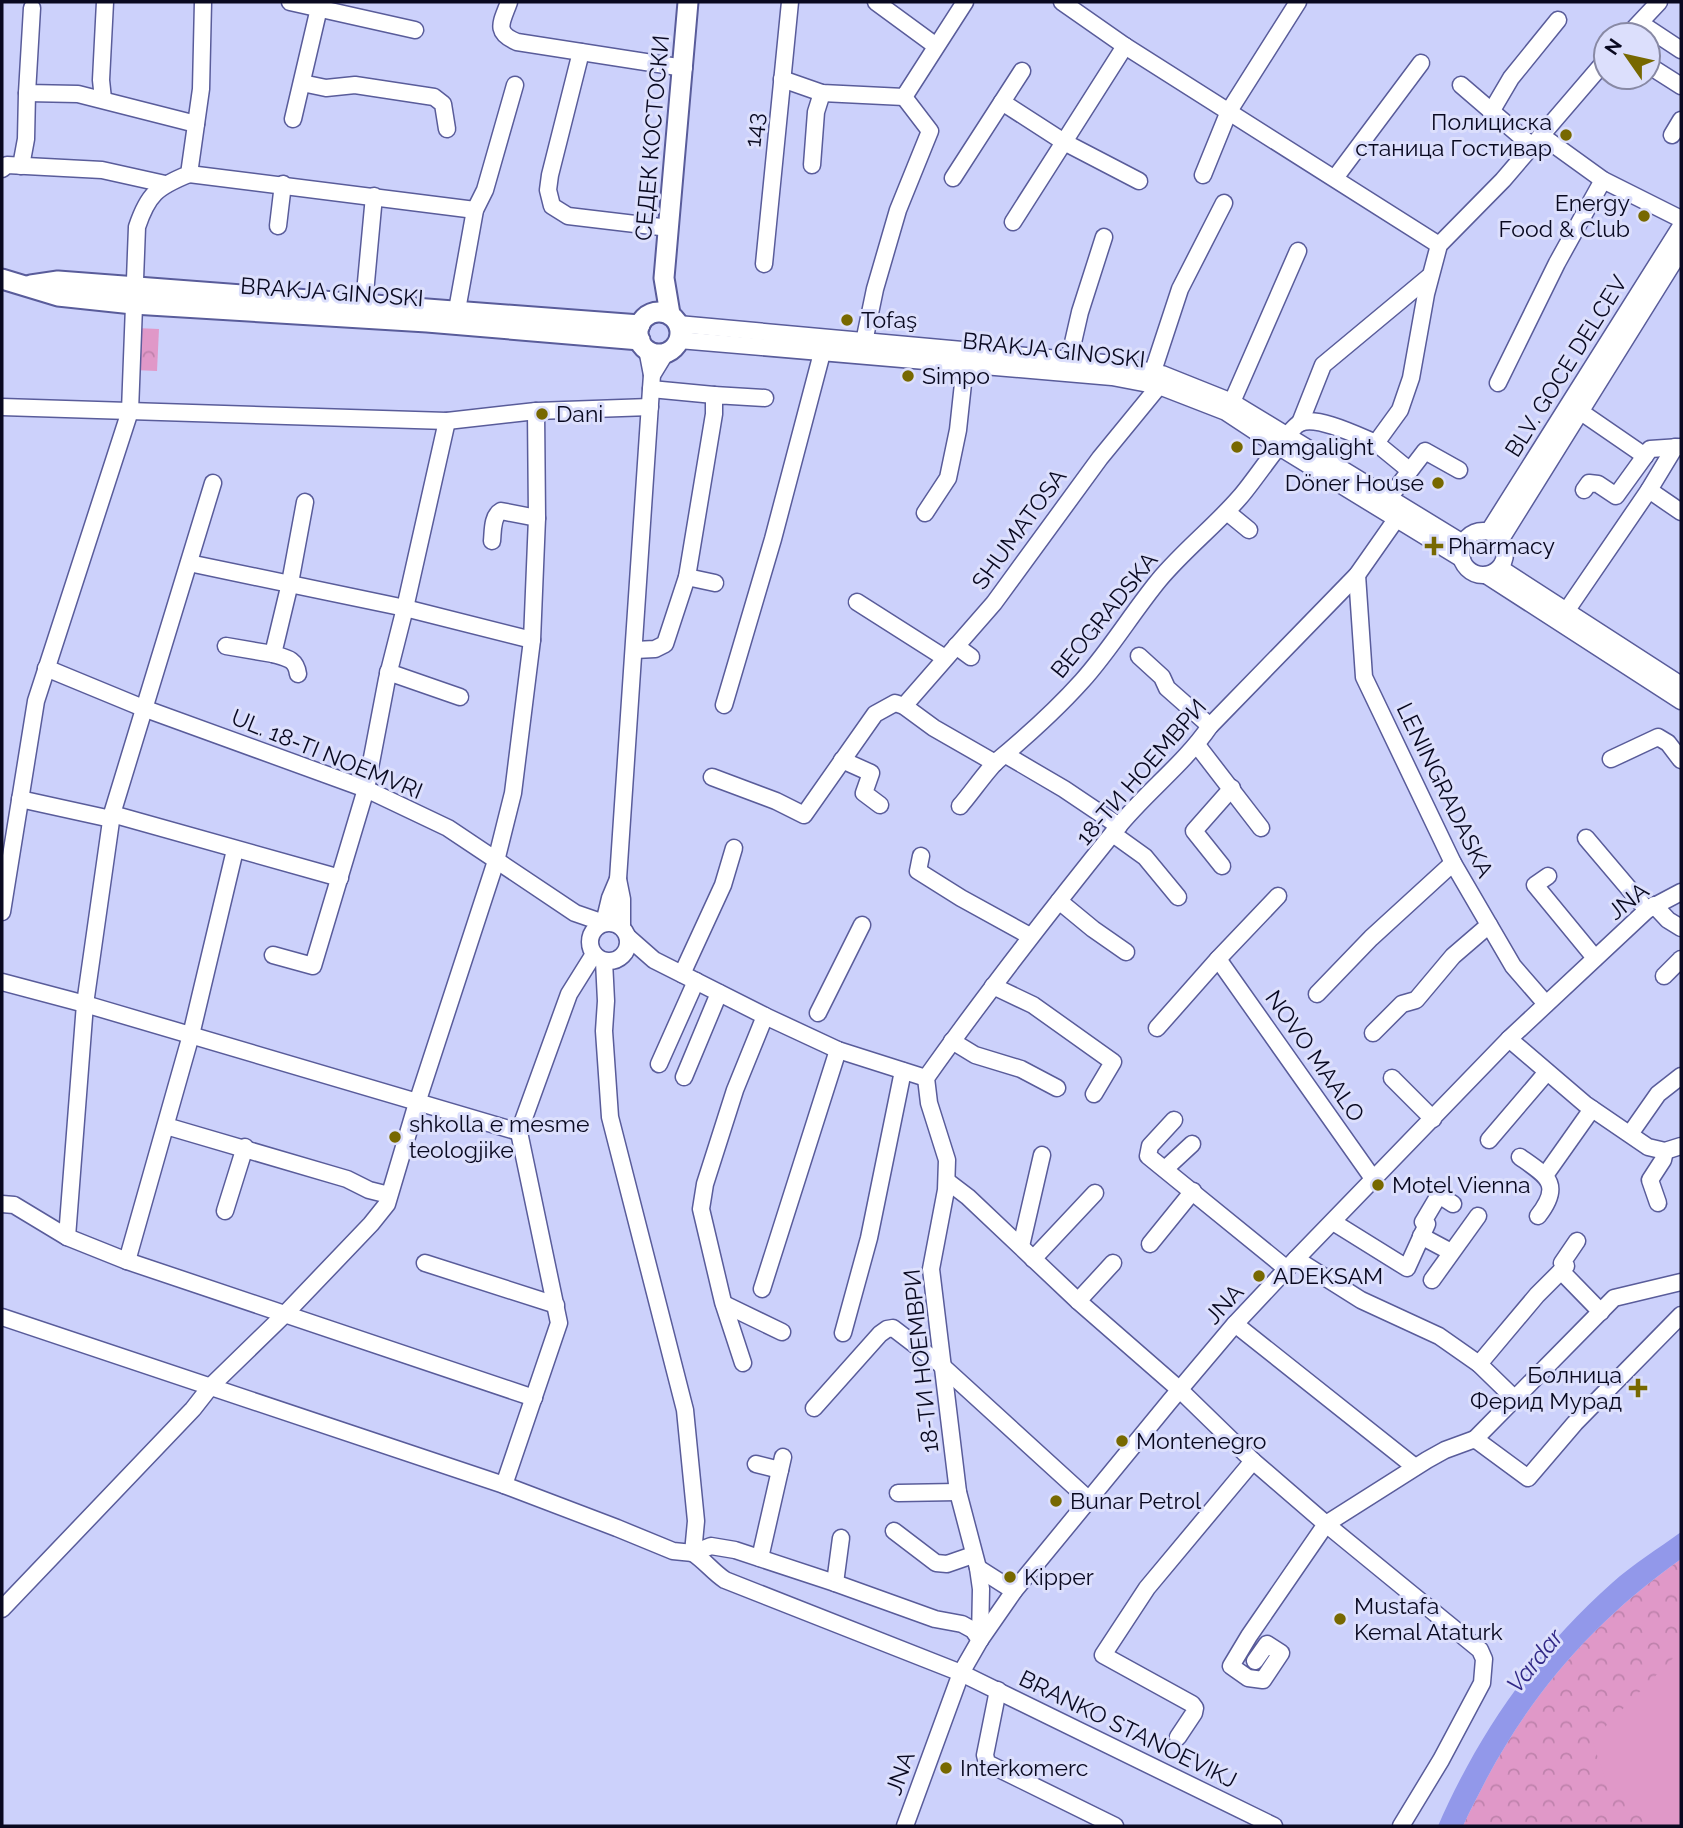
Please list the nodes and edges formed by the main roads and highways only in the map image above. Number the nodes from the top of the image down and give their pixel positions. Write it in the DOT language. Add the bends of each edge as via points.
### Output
graph roads {
  1 [pos="688,2"];
  2 [pos="2,279"];
  3 [pos="2,286"];
  4 [pos="23,286"];
  5 [pos="134,296"];
  6 [pos="658,333"];
  1 -- 6 [label="main road, СЕДЕК КОСТОСКИ"];
  2 -- 4 [label="main road"];
  3 -- 4 [label="main road, BRAKJA GINOSKI"];
  4 -- 5 [label="main road, BRAKJA GINOSKI" via="58,296"];
  5 -- 6 [label="main road, BRAKJA GINOSKI" via="427,322"];
  5 -- 6 [label="main road, BRAKJA GINOSKI" via="457,310"];
}
